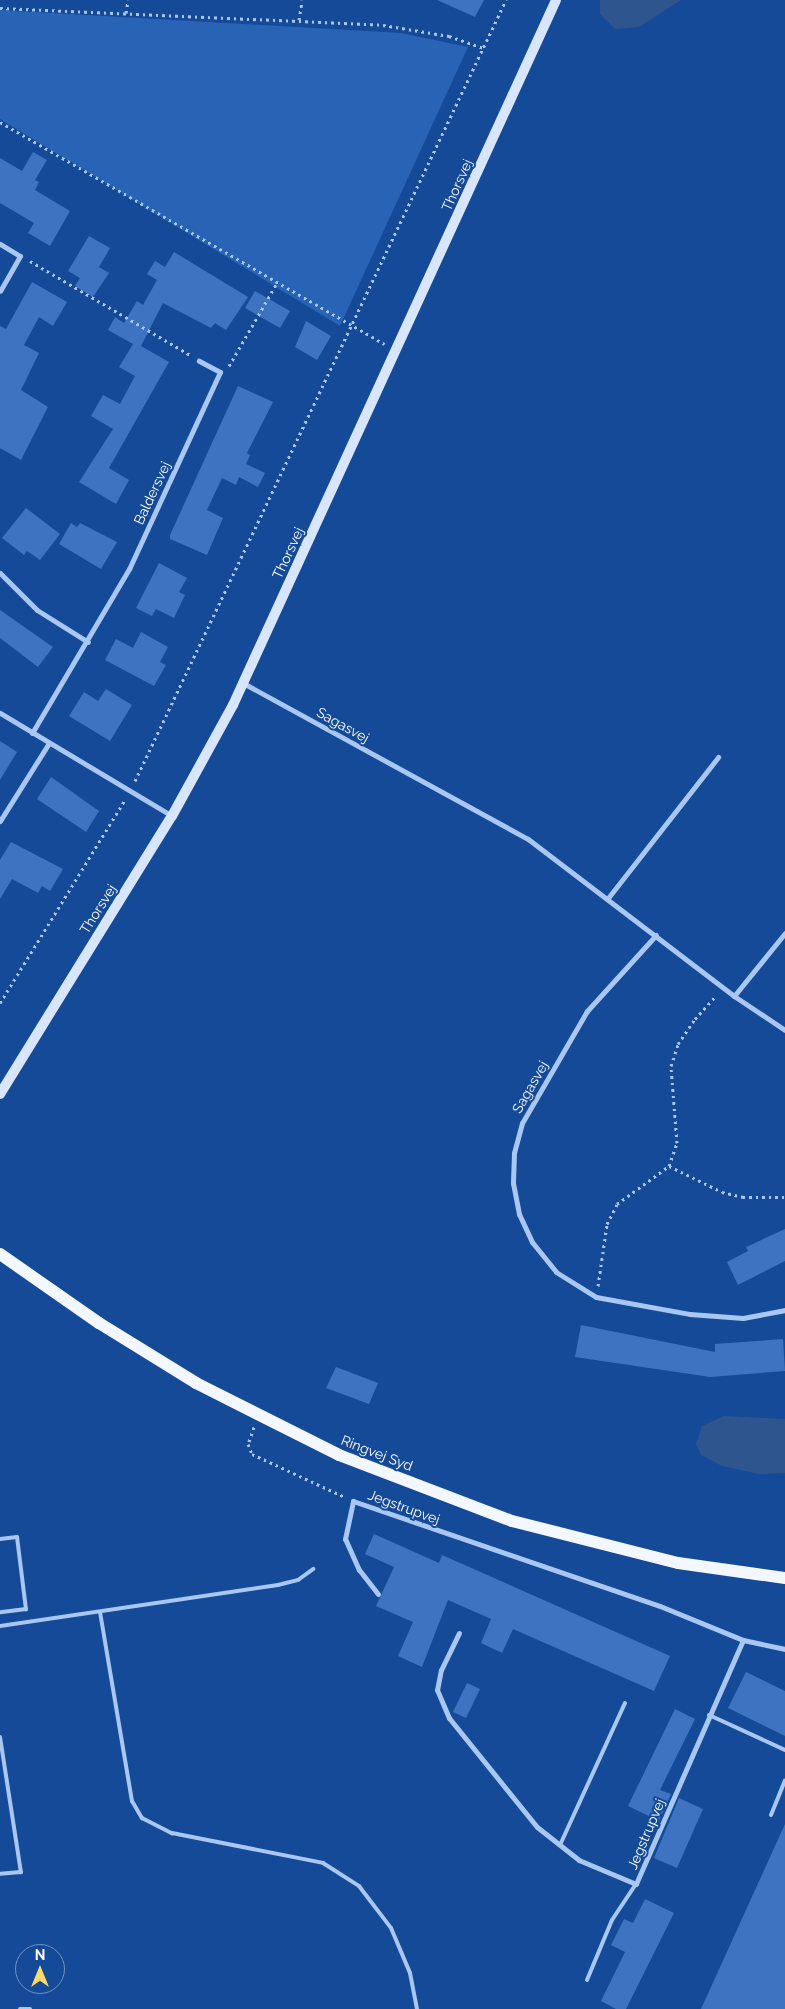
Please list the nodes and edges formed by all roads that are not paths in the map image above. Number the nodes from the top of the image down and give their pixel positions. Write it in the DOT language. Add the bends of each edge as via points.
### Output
graph roads {
  1 [pos="556,0"];
  2 [pos="0,244"];
  3 [pos="0,291"];
  4 [pos="199,361"];
  5 [pos="0,573"];
  6 [pos="88,642"];
  7 [pos="243,683"];
  8 [pos="0,713"];
  9 [pos="32,733"];
  10 [pos="49,743"];
  11 [pos="718,757"];
  12 [pos="172,816"];
  13 [pos="0,821"];
  14 [pos="608,898"];
  15 [pos="785,933"];
  16 [pos="656,935"];
  17 [pos="734,996"];
  18 [pos="785,1030"];
  19 [pos="0,1094"];
  20 [pos="0,1254"];
  21 [pos="785,1310"];
  22 [pos="0,1539"];
  23 [pos="313,1569"];
  24 [pos="785,1578"];
  25 [pos="378,1594"];
  26 [pos="0,1612"];
  27 [pos="100,1612"];
  28 [pos="0,1626"];
  29 [pos="459,1633"];
  30 [pos="743,1640"];
  31 [pos="785,1649"];
  32 [pos="625,1703"];
  33 [pos="709,1715"];
  34 [pos="0,1737"];
  35 [pos="785,1750"];
  36 [pos="785,1781"];
  37 [pos="771,1815"];
  38 [pos="560,1845"];
  39 [pos="0,1874"];
  40 [pos="636,1884"];
  41 [pos="587,1980"];
  42 [pos="20,2009"];
  43 [pos="30,2009"];
  44 [pos="417,2009"];
  1 -- 7 [label="street, Thorsvej"];
  2 -- 3 [label="street" via="20,256"];
  4 -- 6 [label="street, Baldersvej" via="220,372 129,570"];
  5 -- 6 [label="street" via="37,610"];
  6 -- 9 [label="street, Baldersvej"];
  7 -- 12 [label="street, Thorsvej"];
  7 -- 14 [label="street, Sagasvej" via="528,839"];
  8 -- 9 [label="street"];
  9 -- 10 [label="street"];
  10 -- 12 [label="street"];
  10 -- 13 [label="street"];
  11 -- 14 [label="street"];
  12 -- 19 [label="street, Thorsvej"];
  14 -- 16 [label="street, Sagasvej"];
  15 -- 17 [label="street"];
  16 -- 17 [label="street, Sagasvej"];
  16 -- 21 [label="street, Sagasvej" via="587,1011 522,1123 514,1153 513,1183 519,1214 532,1242 556,1272 596,1297 690,1314 744,1318"];
  17 -- 18 [label="street, Sagasvej"];
  20 -- 24 [label="main road, Ringvej Syd" via="123,1338 196,1383 339,1455 512,1521 678,1563"];
  22 -- 26 [label="lane" via="17,1537 26,1609"];
  23 -- 27 [label="lane" via="298,1580 278,1585"];
  25 -- 30 [label="street, Jegstrupvej" via="359,1570 345,1539 353,1501 660,1606"];
  27 -- 28 [label="lane"];
  27 -- 44 [label="lane" via="132,1801 142,1818 172,1833 323,1863 360,1886 391,1928 410,1973"];
  29 -- 38 [label="street, Jegstrupvej" via="441,1670 437,1690 449,1718 537,1827"];
  30 -- 31 [label="street, Jegstrupvej"];
  30 -- 33 [label="street, Jegstrupvej"];
  32 -- 38 [label="lane"];
  33 -- 35 [label="lane"];
  33 -- 40 [label="street, Jegstrupvej"];
  34 -- 39 [label="lane" via="20,1872"];
  36 -- 37 [label="lane"];
  38 -- 40 [label="street, Jegstrupvej" via="579,1860"];
  40 -- 41 [label="lane" via="612,1920"];
  42 -- 43 [label="lane"];
}
